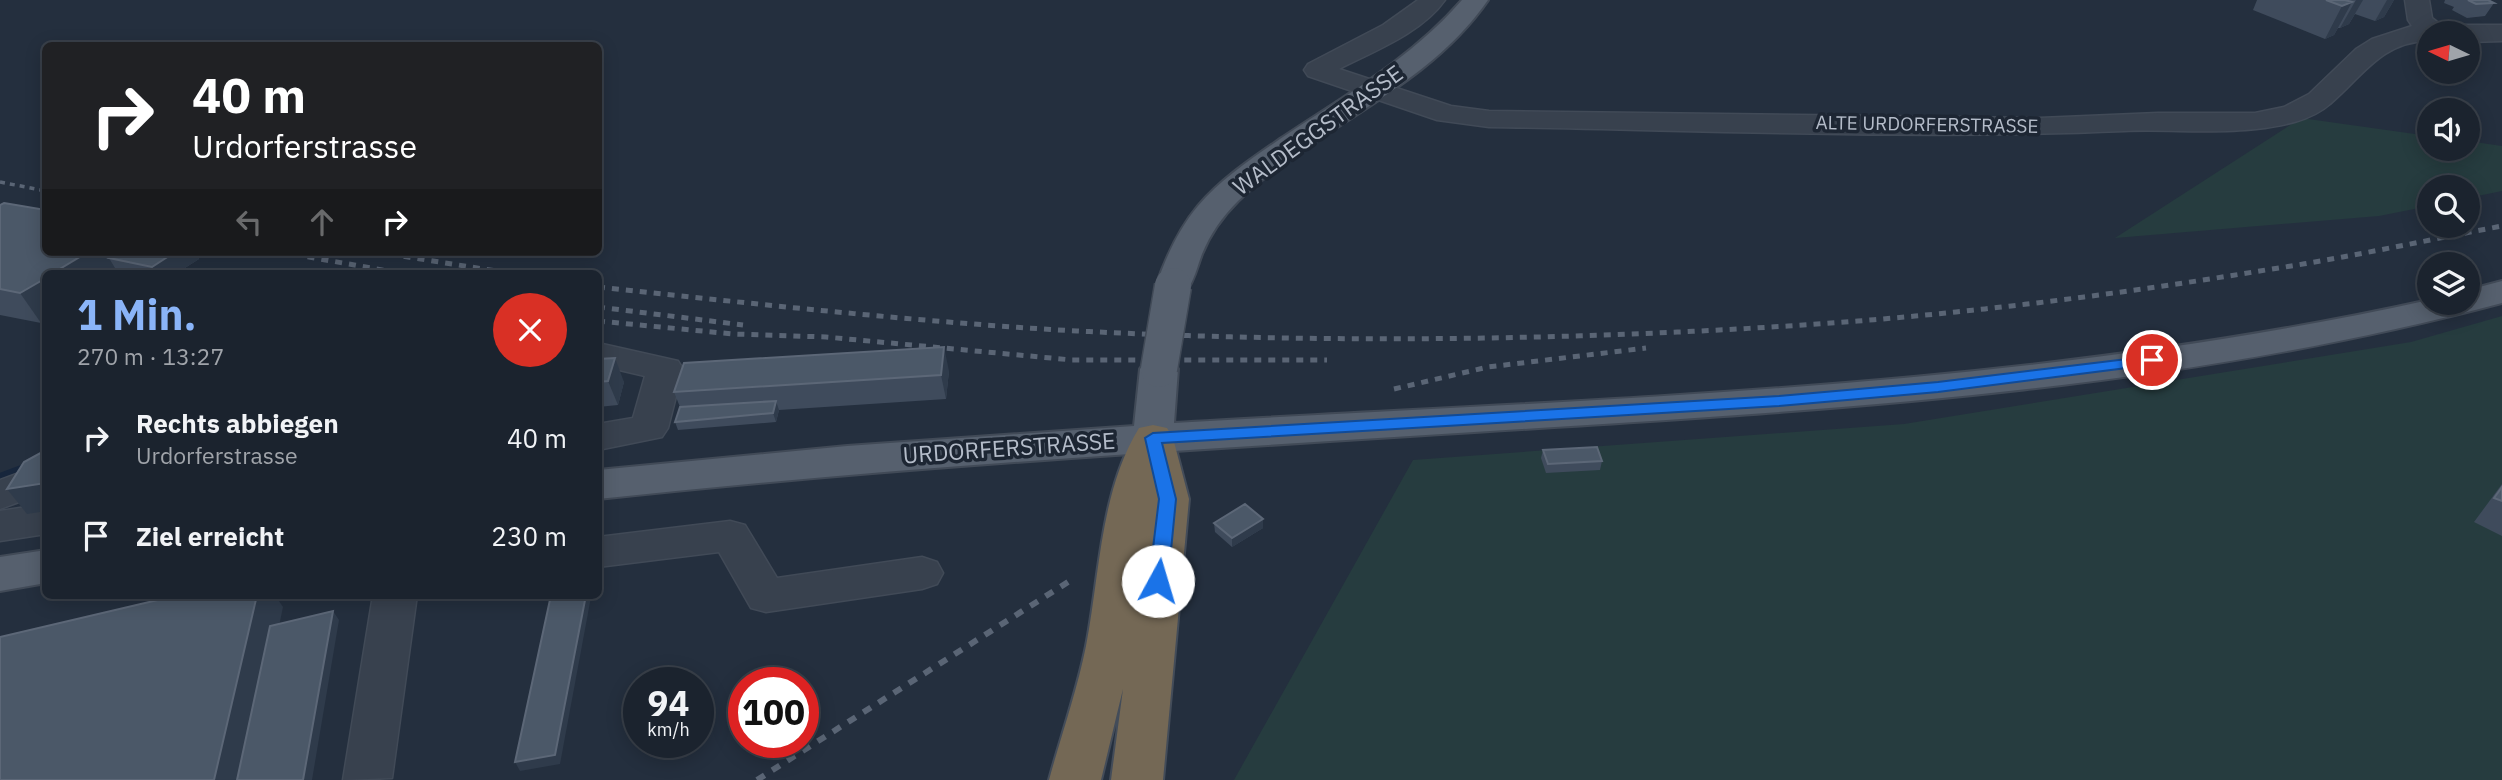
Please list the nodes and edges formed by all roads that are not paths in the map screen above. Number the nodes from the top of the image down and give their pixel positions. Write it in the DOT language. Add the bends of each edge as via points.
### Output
graph roads {
  1 [pos="1433,0"];
  2 [pos="1475,0"];
  3 [pos="2417,0"];
  4 [pos="2422,21"];
  5 [pos="2417,33"];
  6 [pos="2502,33"];
  7 [pos="2480,34"];
  8 [pos="1375,91"];
  9 [pos="2502,292"];
  10 [pos="2480,298"];
  11 [pos="2417,313"];
  12 [pos="602,355"];
  13 [pos="602,436"];
  14 [pos="1153,438"];
  15 [pos="42,479"];
  16 [pos="602,485"];
  17 [pos="0,495"];
  18 [pos="42,520"];
  19 [pos="0,526"];
  20 [pos="602,552"];
  21 [pos="42,567"];
  22 [pos="922,573"];
  23 [pos="0,574"];
  24 [pos="394,599"];
  25 [pos="367,778"];
  26 [pos="1074,780"];
  27 [pos="1137,780"];
  1 -- 8 [label="street, ALTE URDORFERSTRASSE" via="1410,22 1317,70"];
  2 -- 8 [label="main road, WALDEGGSTRASSE" via="1433,45"];
  3 -- 4 [label="street"];
  5 -- 8 [label="street, ALTE URDORFERSTRASSE" via="2365,54 2319,100 2292,114 2255,121 2040,126 1489,119 1447,114"];
  6 -- 7 [label="street"];
  8 -- 14 [label="main road, WALDEGGSTRASSE, bridge" via="1244,178 1201,224 1173,286"];
  9 -- 10 [label="main road"];
  11 -- 14 [label="main road, URDORFERSTRASSE" via="2290,340 1938,387 1779,401"];
  12 -- 13 [label="street" via="665,369 649,428"];
  14 -- 16 [label="main road, URDORFERSTRASSE" via="736,469"];
  14 -- 26 [label="highway" via="1131,499 1109,648"];
  14 -- 27 [label="highway" via="1168,499"];
  15 -- 17 [label="street"];
  18 -- 19 [label="street"];
  20 -- 22 [label="street" via="730,536 766,596"];
  21 -- 23 [label="main road"];
  24 -- 25 [label="street"];
}
